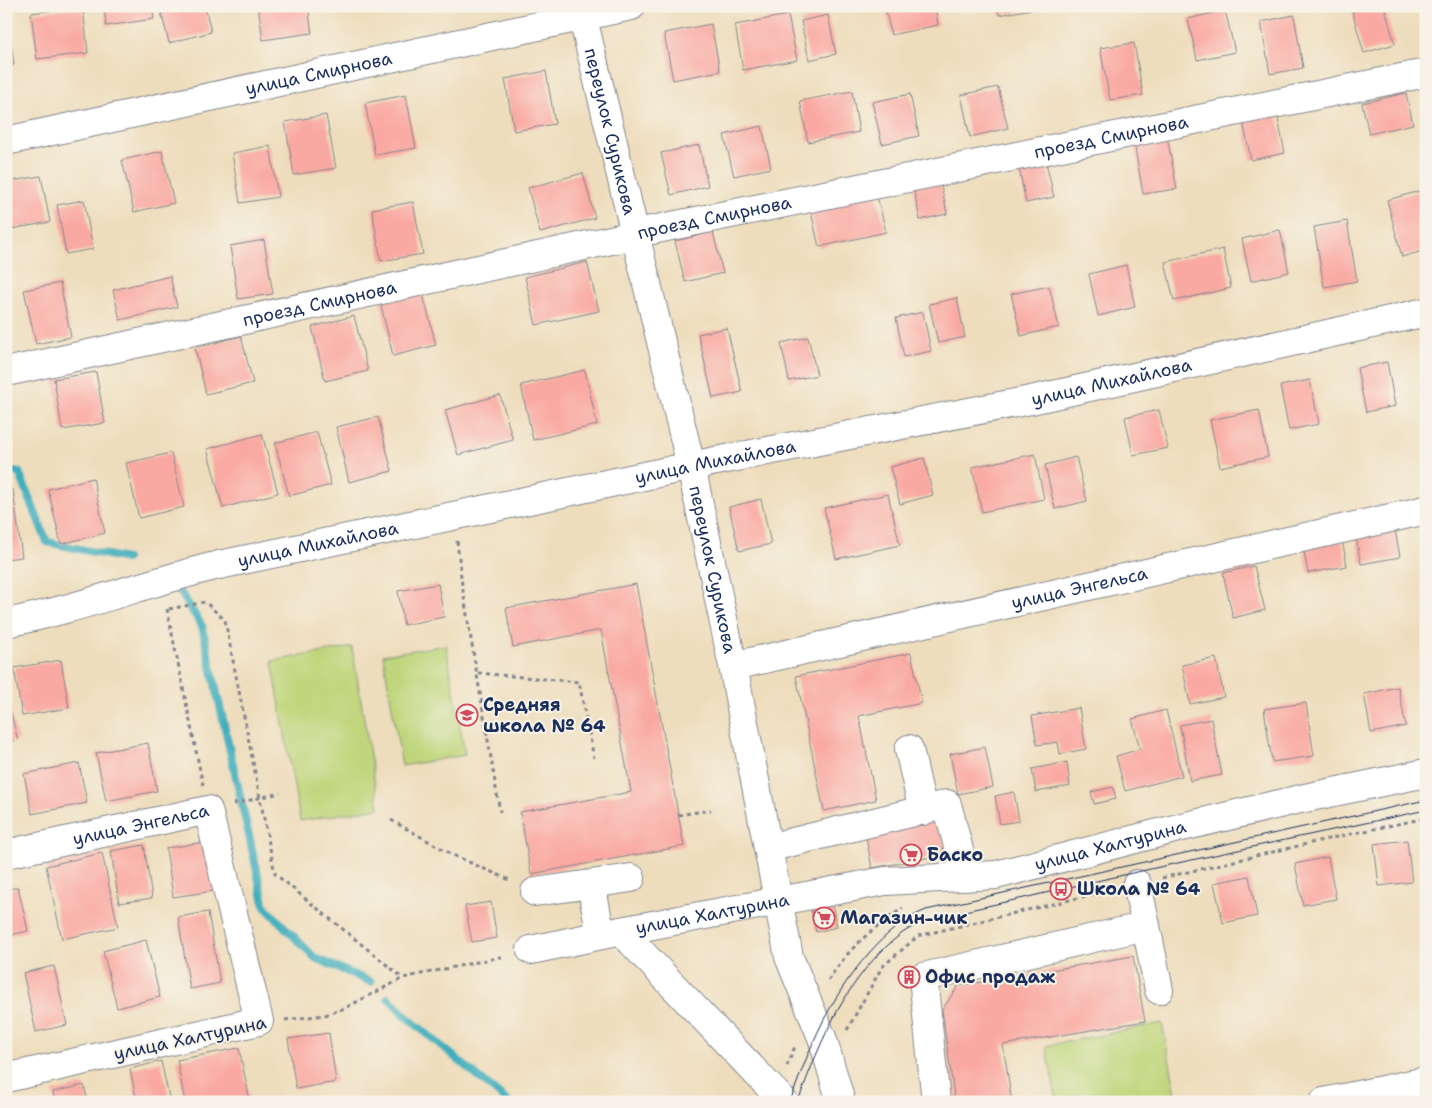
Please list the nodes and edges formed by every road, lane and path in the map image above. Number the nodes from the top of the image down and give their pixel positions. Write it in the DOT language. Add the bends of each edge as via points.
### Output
graph roads {
  1 [pos="630,6"];
  2 [pos="581,12"];
  3 [pos="1426,73"];
  4 [pos="6,141"];
  5 [pos="634,235"];
  6 [pos="1426,312"];
  7 [pos="6,372"];
  8 [pos="691,466"];
  9 [pos="1426,510"];
  10 [pos="452,516"];
  11 [pos="175,608"];
  12 [pos="167,609"];
  13 [pos="6,623"];
  14 [pos="733,666"];
  15 [pos="478,672"];
  16 [pos="909,749"];
  17 [pos="594,758"];
  18 [pos="1426,774"];
  19 [pos="280,793"];
  20 [pos="259,797"];
  21 [pos="217,808"];
  22 [pos="712,810"];
  23 [pos="923,811"];
  24 [pos="500,812"];
  25 [pos="678,815"];
  26 [pos="1426,818"];
  27 [pos="391,820"];
  28 [pos="768,848"];
  29 [pos="6,854"];
  30 [pos="966,876"];
  31 [pos="631,878"];
  32 [pos="590,884"];
  33 [pos="1137,884"];
  34 [pos="535,892"];
  35 [pos="778,900"];
  36 [pos="908,904"];
  37 [pos="1146,926"];
  38 [pos="611,933"];
  39 [pos="531,950"];
  40 [pos="403,978"];
  41 [pos="1159,990"];
  42 [pos="811,1010"];
  43 [pos="259,1021"];
  44 [pos="846,1032"];
  45 [pos="6,1078"];
  46 [pos="1426,1082"];
  47 [pos="780,1097"];
  48 [pos="841,1102"];
  49 [pos="936,1102"];
  50 [pos="1324,1102"];
  1 -- 2 [label="street, улица Смирнова"];
  2 -- 4 [label="street, улица Смирнова"];
  2 -- 5 [label="street, переулок Сурикова"];
  3 -- 5 [label="street, проезд Смирнова"];
  5 -- 7 [label="street, проезд Смирнова"];
  5 -- 8 [label="street, переулок Сурикова"];
  6 -- 8 [label="street, улица Михайлова" via="1031,400"];
  8 -- 10 [label="street, улица Михайлова"];
  8 -- 14 [label="street, переулок Сурикова"];
  9 -- 14 [label="street, улица Энгельса"];
  10 -- 13 [label="street, улица Михайлова" via="190,572 42,616"];
  10 -- 15 [label="path"];
  11 -- 20 [label="path" via="205,602 225,620"];
  12 -- 21 [label="path"];
  14 -- 28 [label="street, переулок Сурикова"];
  15 -- 17 [label="path" via="579,682"];
  15 -- 24 [label="path"];
  16 -- 23 [label="street"];
  18 -- 30 [label="street, улица Халтурина" via="1300,799 996,875"];
  19 -- 20 [label="path"];
  20 -- 21 [label="path"];
  20 -- 40 [label="path" via="275,874"];
  21 -- 29 [label="street, улица Энгельса"];
  21 -- 43 [label="street, улица Энгельса"];
  22 -- 25 [label="path"];
  23 -- 28 [label="street"];
  23 -- 30 [label="street" via="947,804"];
  26 -- 33 [label="path"];
  27 -- 34 [label="path" via="455,856"];
  28 -- 35 [label="street, переулок Сурикова"];
  30 -- 35 [label="street, улица Халтурина" via="885,880"];
  31 -- 32 [label="street"];
  32 -- 34 [label="street"];
  32 -- 38 [label="street"];
  33 -- 37 [label="street"];
  33 -- 44 [label="path" via="918,936 882,968"];
  35 -- 38 [label="street, улица Халтурина"];
  35 -- 42 [label="street, переулок Сурикова" via="790,957"];
  36 -- 42 [label="path" via="873,928 841,960"];
  37 -- 41 [label="street"];
  37 -- 49 [label="street" via="923,977"];
  38 -- 39 [label="street, улица Халтурина"];
  38 -- 47 [label="street"];
  39 -- 40 [label="path, улица Халтурина"];
  40 -- 43 [label="path, улица Халтурина" via="345,1008 324,1015"];
  42 -- 47 [label="path"];
  42 -- 48 [label="street, переулок Сурикова"];
  43 -- 45 [label="street, улица Халтурина"];
  46 -- 50 [label="street"];
}
